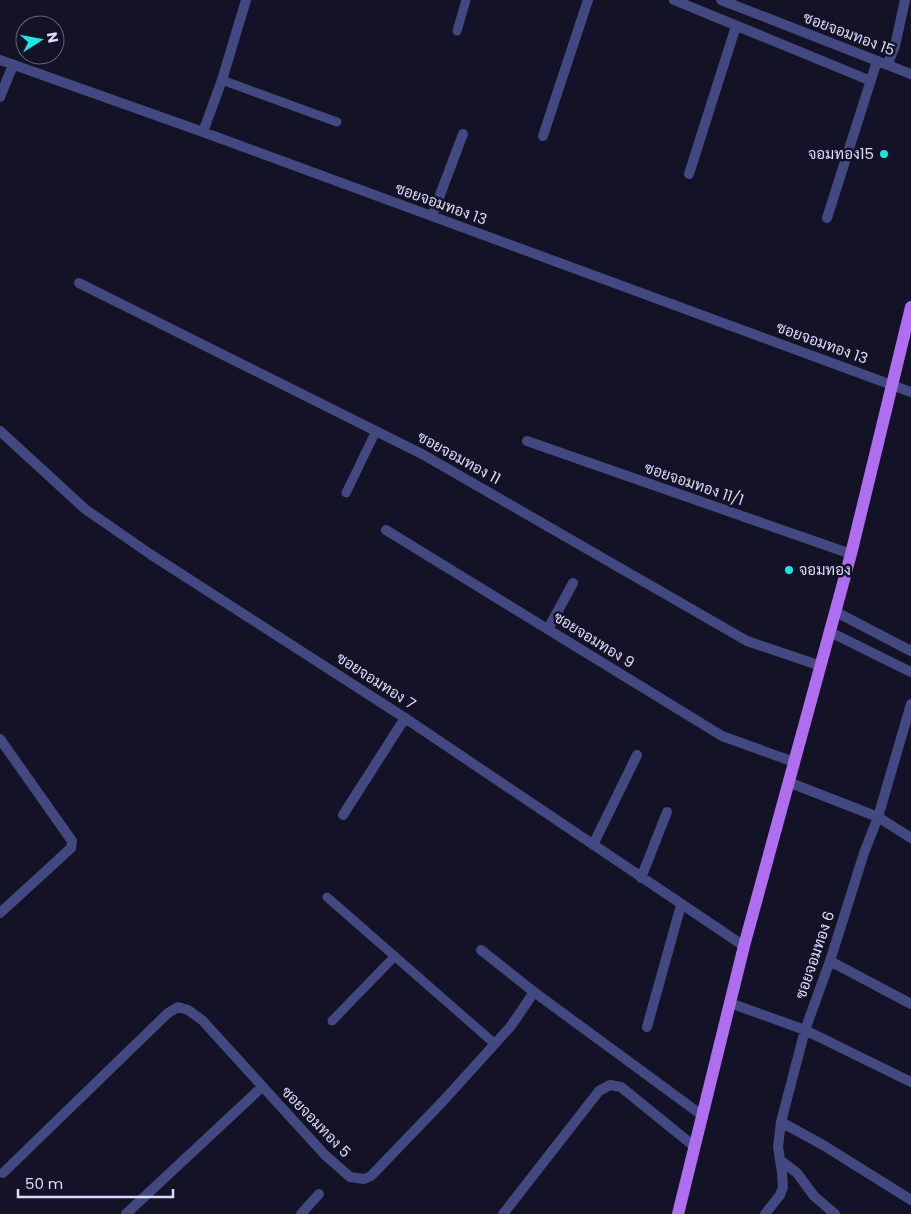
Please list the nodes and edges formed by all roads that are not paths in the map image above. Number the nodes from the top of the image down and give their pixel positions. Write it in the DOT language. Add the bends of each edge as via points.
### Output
graph roads {
  1 [pos="246,0"];
  2 [pos="466,0"];
  3 [pos="588,0"];
  4 [pos="674,0"];
  5 [pos="721,0"];
  6 [pos="905,0"];
  7 [pos="740,4"];
  8 [pos="736,26"];
  9 [pos="457,31"];
  10 [pos="0,60"];
  11 [pos="882,63"];
  12 [pos="13,65"];
  13 [pos="911,74"];
  14 [pos="222,80"];
  15 [pos="870,81"];
  16 [pos="0,97"];
  17 [pos="337,122"];
  18 [pos="203,132"];
  19 [pos="463,134"];
  20 [pos="543,136"];
  21 [pos="688,174"];
  22 [pos="432,216"];
  23 [pos="827,218"];
  24 [pos="79,283"];
  25 [pos="911,308"];
  26 [pos="892,384"];
  27 [pos="911,392"];
  28 [pos="0,431"];
  29 [pos="376,431"];
  30 [pos="527,441"];
  31 [pos="346,493"];
  32 [pos="386,530"];
  33 [pos="850,554"];
  34 [pos="573,583"];
  35 [pos="836,612"];
  36 [pos="548,629"];
  37 [pos="830,632"];
  38 [pos="911,651"];
  39 [pos="821,666"];
  40 [pos="911,672"];
  41 [pos="911,704"];
  42 [pos="406,718"];
  43 [pos="0,739"];
  44 [pos="637,755"];
  45 [pos="794,762"];
  46 [pos="788,782"];
  47 [pos="667,812"];
  48 [pos="343,815"];
  49 [pos="878,817"];
  50 [pos="911,838"];
  51 [pos="593,845"];
  52 [pos="641,878"];
  53 [pos="327,897"];
  54 [pos="681,905"];
  55 [pos="0,913"];
  56 [pos="744,946"];
  57 [pos="481,950"];
  58 [pos="395,956"];
  59 [pos="830,961"];
  60 [pos="534,992"];
  61 [pos="730,1003"];
  62 [pos="911,1004"];
  63 [pos="332,1021"];
  64 [pos="647,1027"];
  65 [pos="805,1030"];
  66 [pos="495,1044"];
  67 [pos="911,1082"];
  68 [pos="262,1087"];
  69 [pos="703,1116"];
  70 [pos="781,1122"];
  71 [pos="696,1146"];
  72 [pos="780,1160"];
  73 [pos="3,1173"];
  74 [pos="319,1194"];
  75 [pos="911,1200"];
  76 [pos="126,1214"];
  77 [pos="301,1214"];
  78 [pos="503,1214"];
  79 [pos="678,1214"];
  80 [pos="765,1214"];
  81 [pos="835,1214"];
  1 -- 14 [label="street"];
  2 -- 9 [label="lane"];
  3 -- 20 [label="street"];
  4 -- 8 [label="street"];
  5 -- 7 [label="street, ซอยจอมทอง 15"];
  6 -- 11 [label="street" via="895,46"];
  7 -- 11 [label="street, ซอยจอมทอง 15"];
  8 -- 15 [label="street"];
  8 -- 21 [label="street"];
  10 -- 12 [label="street, ซอยจอมทอง 13"];
  11 -- 13 [label="street, ซอยจอมทอง 15"];
  11 -- 15 [label="street"];
  12 -- 16 [label="street"];
  12 -- 18 [label="street, ซอยจอมทอง 13"];
  14 -- 17 [label="lane"];
  14 -- 18 [label="street"];
  15 -- 23 [label="street"];
  18 -- 22 [label="street, ซอยจอมทอง 13"];
  19 -- 22 [label="street"];
  22 -- 26 [label="street, ซอยจอมทอง 13"];
  24 -- 29 [label="street, ซอยจอมทอง 11"];
  25 -- 26 [label="main road"];
  26 -- 27 [label="street, ซอยจอมทอง 13"];
  26 -- 33 [label="main road"];
  28 -- 42 [label="street, ซอยจอมทอง 7" via="85,508 150,554"];
  29 -- 31 [label="lane"];
  29 -- 39 [label="street, ซอยจอมทอง 11" via="458,474 747,641"];
  30 -- 33 [label="street, ซอยจอมทอง 11/1"];
  32 -- 36 [label="street, ซอยจอมทอง 9"];
  33 -- 35 [label="main road"];
  34 -- 36 [label="street"];
  35 -- 37 [label="main road"];
  35 -- 38 [label="street"];
  36 -- 45 [label="street, ซอยจอมทอง 9" via="722,736"];
  37 -- 39 [label="main road"];
  37 -- 40 [label="street"];
  39 -- 45 [label="main road"];
  41 -- 49 [label="street, ซอยจอมทอง 6"];
  42 -- 48 [label="street"];
  42 -- 51 [label="street, ซอยจอมทอง 7"];
  43 -- 55 [label="street" via="71,838 72,844"];
  44 -- 51 [label="street"];
  45 -- 46 [label="main road"];
  46 -- 49 [label="street"];
  46 -- 56 [label="main road"];
  47 -- 52 [label="street"];
  49 -- 50 [label="street"];
  49 -- 59 [label="street, ซอยจอมทอง 6"];
  51 -- 52 [label="street, ซอยจอมทอง 7"];
  52 -- 54 [label="street, ซอยจอมทอง 7"];
  53 -- 58 [label="lane"];
  54 -- 56 [label="street, ซอยจอมทอง 7"];
  54 -- 64 [label="street"];
  56 -- 61 [label="main road"];
  57 -- 60 [label="street"];
  58 -- 63 [label="lane"];
  58 -- 66 [label="lane"];
  59 -- 62 [label="street"];
  59 -- 65 [label="street, ซอยจอมทอง 6"];
  60 -- 66 [label="street, ซอยจอมทอง 5"];
  60 -- 69 [label="street"];
  61 -- 65 [label="street"];
  61 -- 69 [label="main road"];
  65 -- 67 [label="street"];
  65 -- 70 [label="street, ซอยจอมทอง 6"];
  66 -- 68 [label="street, ซอยจอมทอง 5" via="446,1100 371,1176 364,1179 350,1177 330,1160"];
  68 -- 73 [label="street, ซอยจอมทอง 5" via="202,1020 188,1010 178,1008 168,1013"];
  68 -- 76 [label="street"];
  69 -- 71 [label="main road"];
  70 -- 72 [label="street, ซอยจอมทอง 6"];
  70 -- 75 [label="street"];
  71 -- 78 [label="street" via="621,1087 610,1085 599,1091"];
  71 -- 79 [label="main road"];
  72 -- 80 [label="street, ซอยจอมทอง 6" via="783,1187"];
  72 -- 81 [label="street" via="797,1173 814,1196"];
  74 -- 77 [label="street"];
}
